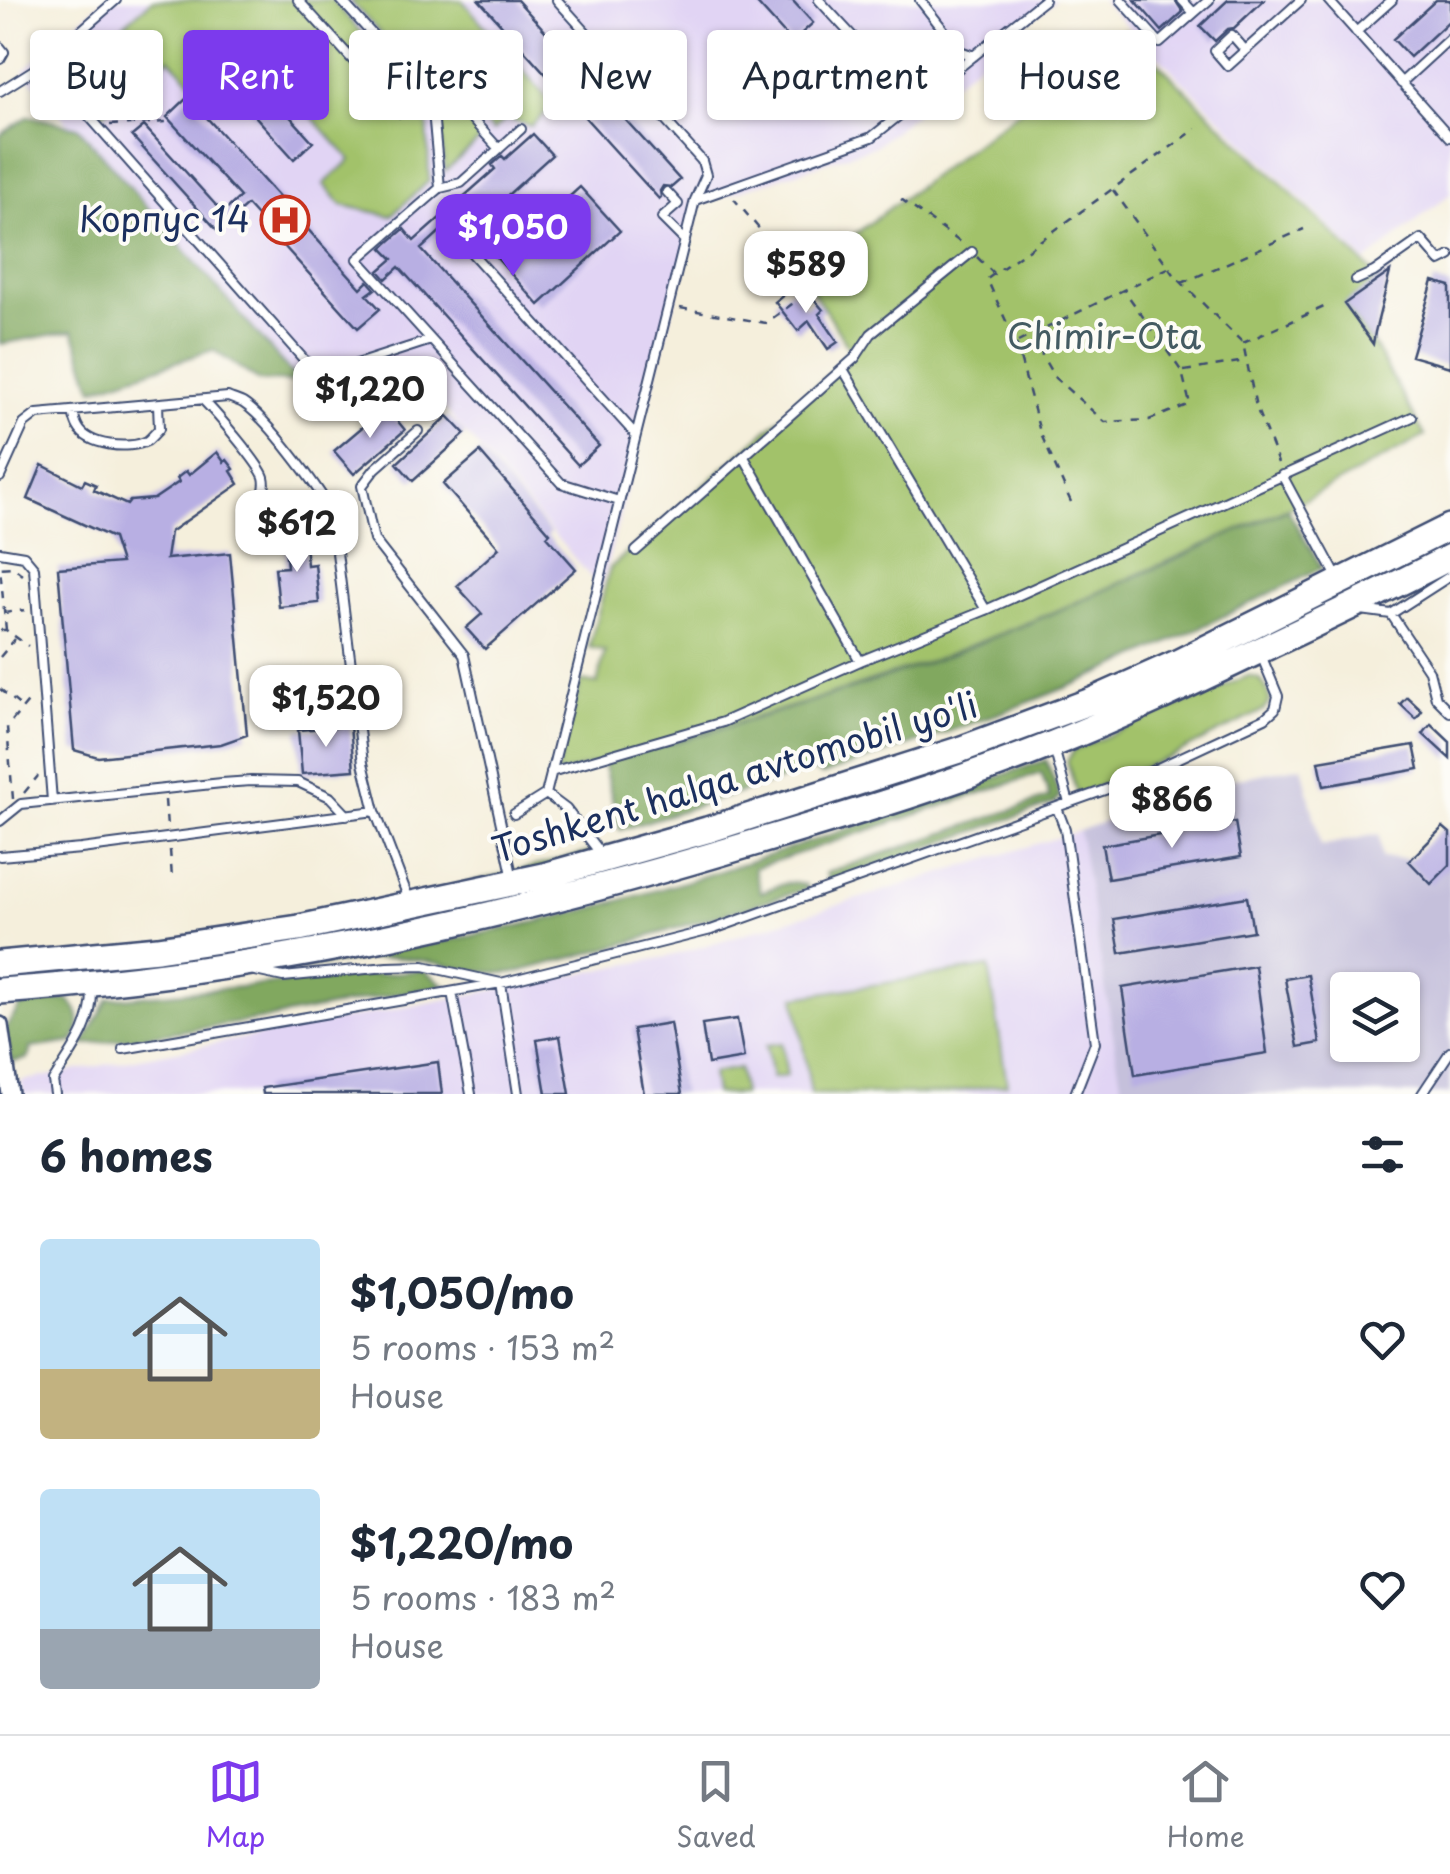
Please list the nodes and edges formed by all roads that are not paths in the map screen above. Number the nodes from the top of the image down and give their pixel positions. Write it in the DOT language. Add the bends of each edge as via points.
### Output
graph roads {
  1 [pos="116,0"];
  2 [pos="298,0"];
  3 [pos="340,0"];
  4 [pos="557,0"];
  5 [pos="819,0"];
  6 [pos="920,0"];
  7 [pos="1044,0"];
  8 [pos="1121,0"];
  9 [pos="1182,0"];
  10 [pos="1208,0"];
  11 [pos="1328,0"];
  12 [pos="1392,0"];
  13 [pos="1295,2"];
  14 [pos="1194,13"];
  15 [pos="82,30"];
  16 [pos="368,30"];
  17 [pos="847,30"];
  18 [pos="1356,32"];
  19 [pos="1450,38"];
  20 [pos="0,47"];
  21 [pos="1245,50"];
  22 [pos="349,56"];
  23 [pos="974,56"];
  24 [pos="0,59"];
  25 [pos="964,64"];
  26 [pos="30,73"];
  27 [pos="1402,83"];
  28 [pos="0,92"];
  29 [pos="94,120"];
  30 [pos="434,120"];
  31 [pos="473,120"];
  32 [pos="895,120"];
  33 [pos="521,129"];
  34 [pos="1450,138"];
  35 [pos="499,149"];
  36 [pos="440,188"];
  37 [pos="667,192"];
  38 [pos="695,200"];
  39 [pos="460,240"];
  40 [pos="685,241"];
  41 [pos="972,252"];
  42 [pos="1450,256"];
  43 [pos="1356,280"];
  44 [pos="431,340"];
  45 [pos="842,369"];
  46 [pos="202,400"];
  47 [pos="158,404"];
  48 [pos="73,411"];
  49 [pos="1412,418"];
  50 [pos="418,431"];
  51 [pos="636,434"];
  52 [pos="744,457"];
  53 [pos="1282,475"];
  54 [pos="0,478"];
  55 [pos="619,501"];
  56 [pos="257,508"];
  57 [pos="1450,527"];
  58 [pos="636,551"];
  59 [pos="0,552"];
  60 [pos="1450,557"];
  61 [pos="1450,576"];
  62 [pos="1344,596"];
  63 [pos="986,610"];
  64 [pos="1391,614"];
  65 [pos="1259,651"];
  66 [pos="860,660"];
  67 [pos="1450,712"];
  68 [pos="1010,732"];
  69 [pos="1053,744"];
  70 [pos="1018,757"];
  71 [pos="551,772"];
  72 [pos="546,794"];
  73 [pos="52,801"];
  74 [pos="1069,803"];
  75 [pos="1057,808"];
  76 [pos="375,812"];
  77 [pos="514,814"];
  78 [pos="347,815"];
  79 [pos="0,821"];
  80 [pos="0,856"];
  81 [pos="605,859"];
  82 [pos="514,883"];
  83 [pos="412,906"];
  84 [pos="158,950"];
  85 [pos="0,964"];
  86 [pos="234,966"];
  87 [pos="160,976"];
  88 [pos="501,983"];
  89 [pos="92,984"];
  90 [pos="0,991"];
  91 [pos="452,992"];
  92 [pos="0,1025"];
  93 [pos="124,1049"];
  94 [pos="1450,1052"];
  95 [pos="2,1055"];
  96 [pos="10,1094"];
  97 [pos="56,1094"];
  98 [pos="471,1094"];
  99 [pos="518,1094"];
  100 [pos="1075,1094"];
  101 [pos="1422,1094"];
  1 -- 15 [label="lane"];
  2 -- 22 [label="lane"];
  3 -- 16 [label="lane"];
  4 -- 38 [label="lane" via="702,162 706,175"];
  5 -- 17 [label="lane"];
  6 -- 23 [label="lane" via="960,50"];
  7 -- 23 [label="lane"];
  8 -- 14 [label="lane" via="1160,43"];
  9 -- 14 [label="lane"];
  10 -- 14 [label="lane"];
  11 -- 18 [label="lane"];
  12 -- 18 [label="lane"];
  13 -- 21 [label="lane"];
  18 -- 27 [label="lane"];
  19 -- 27 [label="lane"];
  20 -- 24 [label="lane"];
  23 -- 25 [label="lane"];
  26 -- 28 [label="lane"];
  27 -- 34 [label="lane"];
  29 -- 44 [label="lane" via="307,364 328,370 354,365"];
  30 -- 36 [label="lane"];
  31 -- 35 [label="lane"];
  32 -- 38 [label="lane" via="872,138"];
  33 -- 35 [label="lane"];
  35 -- 36 [label="lane" via="461,183"];
  36 -- 44 [label="lane" via="358,259"];
  37 -- 40 [label="lane" via="678,204 662,218"];
  38 -- 40 [label="lane"];
  39 -- 51 [label="lane"];
  40 -- 51 [label="lane"];
  41 -- 45 [label="lane" via="871,334"];
  42 -- 43 [label="lane" via="1440,261 1421,239"];
  44 -- 55 [label="lane" via="561,483"];
  45 -- 52 [label="lane"];
  45 -- 63 [label="lane"];
  46 -- 47 [label="lane"];
  46 -- 56 [label="lane" via="264,477"];
  46 -- 76 [label="lane" via="228,397 261,418 332,512"];
  47 -- 48 [label="lane"];
  47 -- 48 [label="lane" via="159,429 146,441 117,446 94,442"];
  48 -- 54 [label="lane" via="37,414 24,424"];
  49 -- 53 [label="lane"];
  50 -- 82 [label="lane" via="362,486 374,540 464,655"];
  51 -- 55 [label="lane"];
  52 -- 58 [label="lane"];
  52 -- 66 [label="lane"];
  53 -- 62 [label="lane"];
  53 -- 63 [label="lane"];
  55 -- 71 [label="lane"];
  57 -- 62 [label="highway, Toshkent halqa avtomobil yo'li"];
  59 -- 73 [label="lane" via="24,556 34,568"];
  60 -- 62 [label="highway, Toshkent halqa avtomobil yo'li"];
  61 -- 64 [label="lane"];
  62 -- 64 [label="lane"];
  62 -- 65 [label="highway, Toshkent halqa avtomobil yo'li"];
  62 -- 68 [label="highway, Toshkent halqa avtomobil yo'li"];
  63 -- 66 [label="lane"];
  64 -- 67 [label="lane"];
  65 -- 69 [label="highway, Toshkent halqa avtomobil yo'li"];
  65 -- 74 [label="lane" via="1278,696 1265,718 1130,782"];
  66 -- 71 [label="lane" via="723,722"];
  68 -- 70 [label="highway"];
  68 -- 81 [label="highway, Toshkent halqa avtomobil yo'li"];
  69 -- 70 [label="highway, Toshkent halqa avtomobil yo'li"];
  69 -- 74 [label="lane"];
  70 -- 86 [label="highway, Toshkent halqa avtomobil yo'li" via="612,886"];
  71 -- 72 [label="lane"];
  72 -- 77 [label="lane"];
  72 -- 81 [label="lane"];
  73 -- 78 [label="lane" via="298,782 330,796"];
  73 -- 79 [label="lane" via="21,804"];
  74 -- 75 [label="lane"];
  75 -- 88 [label="lane" via="712,930"];
  75 -- 100 [label="lane" via="1095,1043"];
  76 -- 78 [label="lane"];
  76 -- 83 [label="lane"];
  78 -- 80 [label="lane"];
  81 -- 82 [label="highway, Toshkent halqa avtomobil yo'li"];
  82 -- 83 [label="highway, Toshkent halqa avtomobil yo'li"];
  83 -- 84 [label="highway, Toshkent halqa avtomobil yo'li"];
  84 -- 85 [label="highway, Toshkent halqa avtomobil yo'li"];
  84 -- 87 [label="highway"];
  86 -- 87 [label="highway, Toshkent halqa avtomobil yo'li"];
  86 -- 88 [label="lane" via="282,977 424,966"];
  87 -- 89 [label="highway, Toshkent halqa avtomobil yo'li"];
  88 -- 91 [label="lane"];
  88 -- 99 [label="lane"];
  89 -- 90 [label="highway, Toshkent halqa avtomobil yo'li"];
  89 -- 97 [label="lane" via="87,1028 53,1080"];
  91 -- 93 [label="lane"];
  91 -- 98 [label="lane"];
  92 -- 95 [label="street"];
  94 -- 101 [label="lane"];
  95 -- 96 [label="street"];
}
